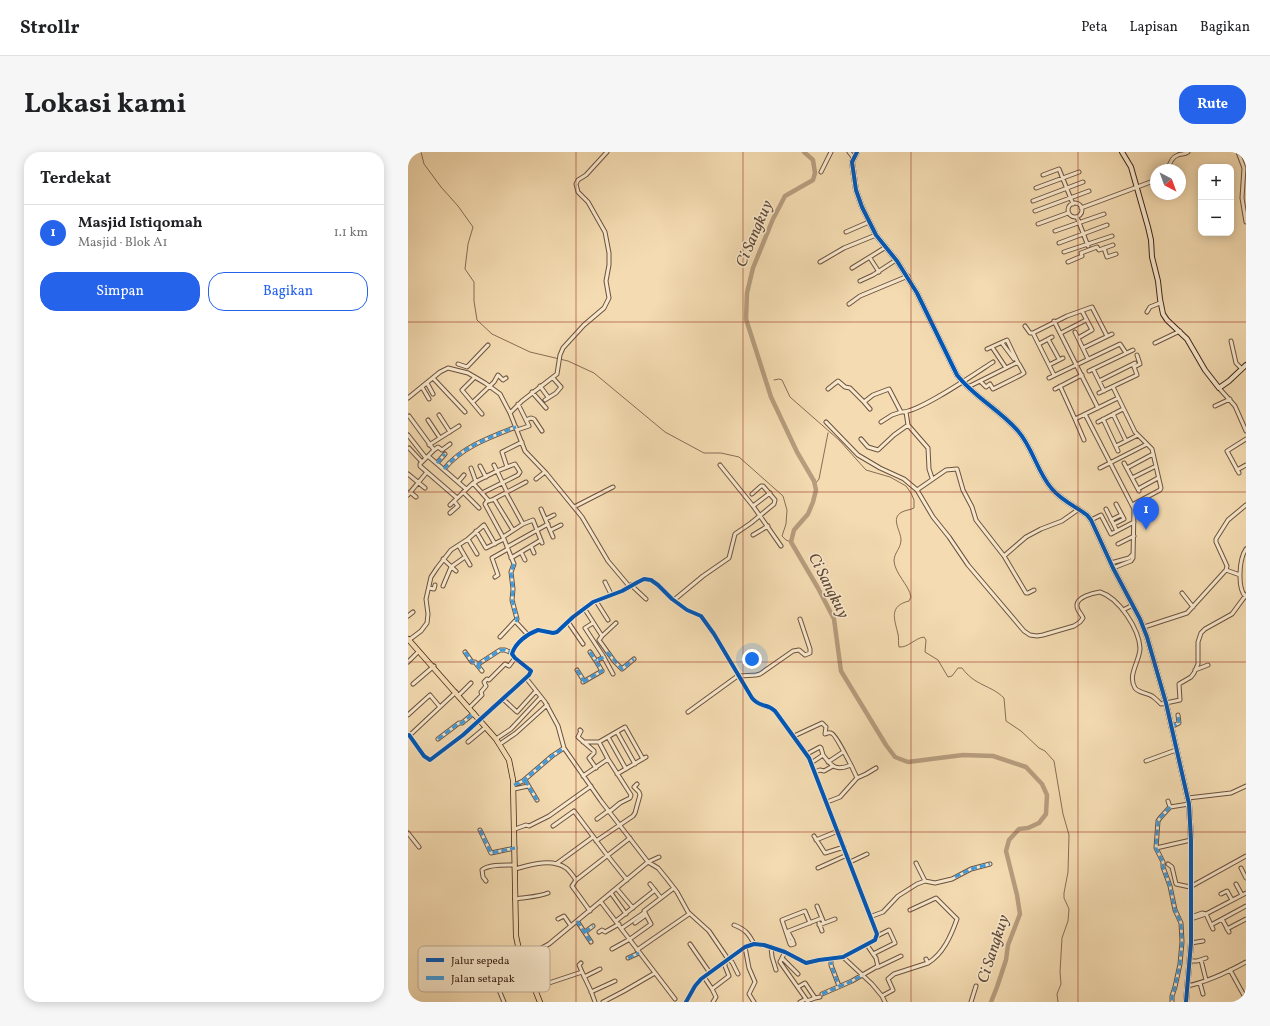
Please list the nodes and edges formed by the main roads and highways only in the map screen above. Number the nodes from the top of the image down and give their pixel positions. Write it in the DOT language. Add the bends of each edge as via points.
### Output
graph roads {
  1 [pos="409,641"];
  2 [pos="519,946"];
  3 [pos="536,992"];
  4 [pos="540,1002"];
  1 -- 2 [label="main road" via="480,719 509,760 514,787 516,936"];
  3 -- 4 [label="main road"];
}
